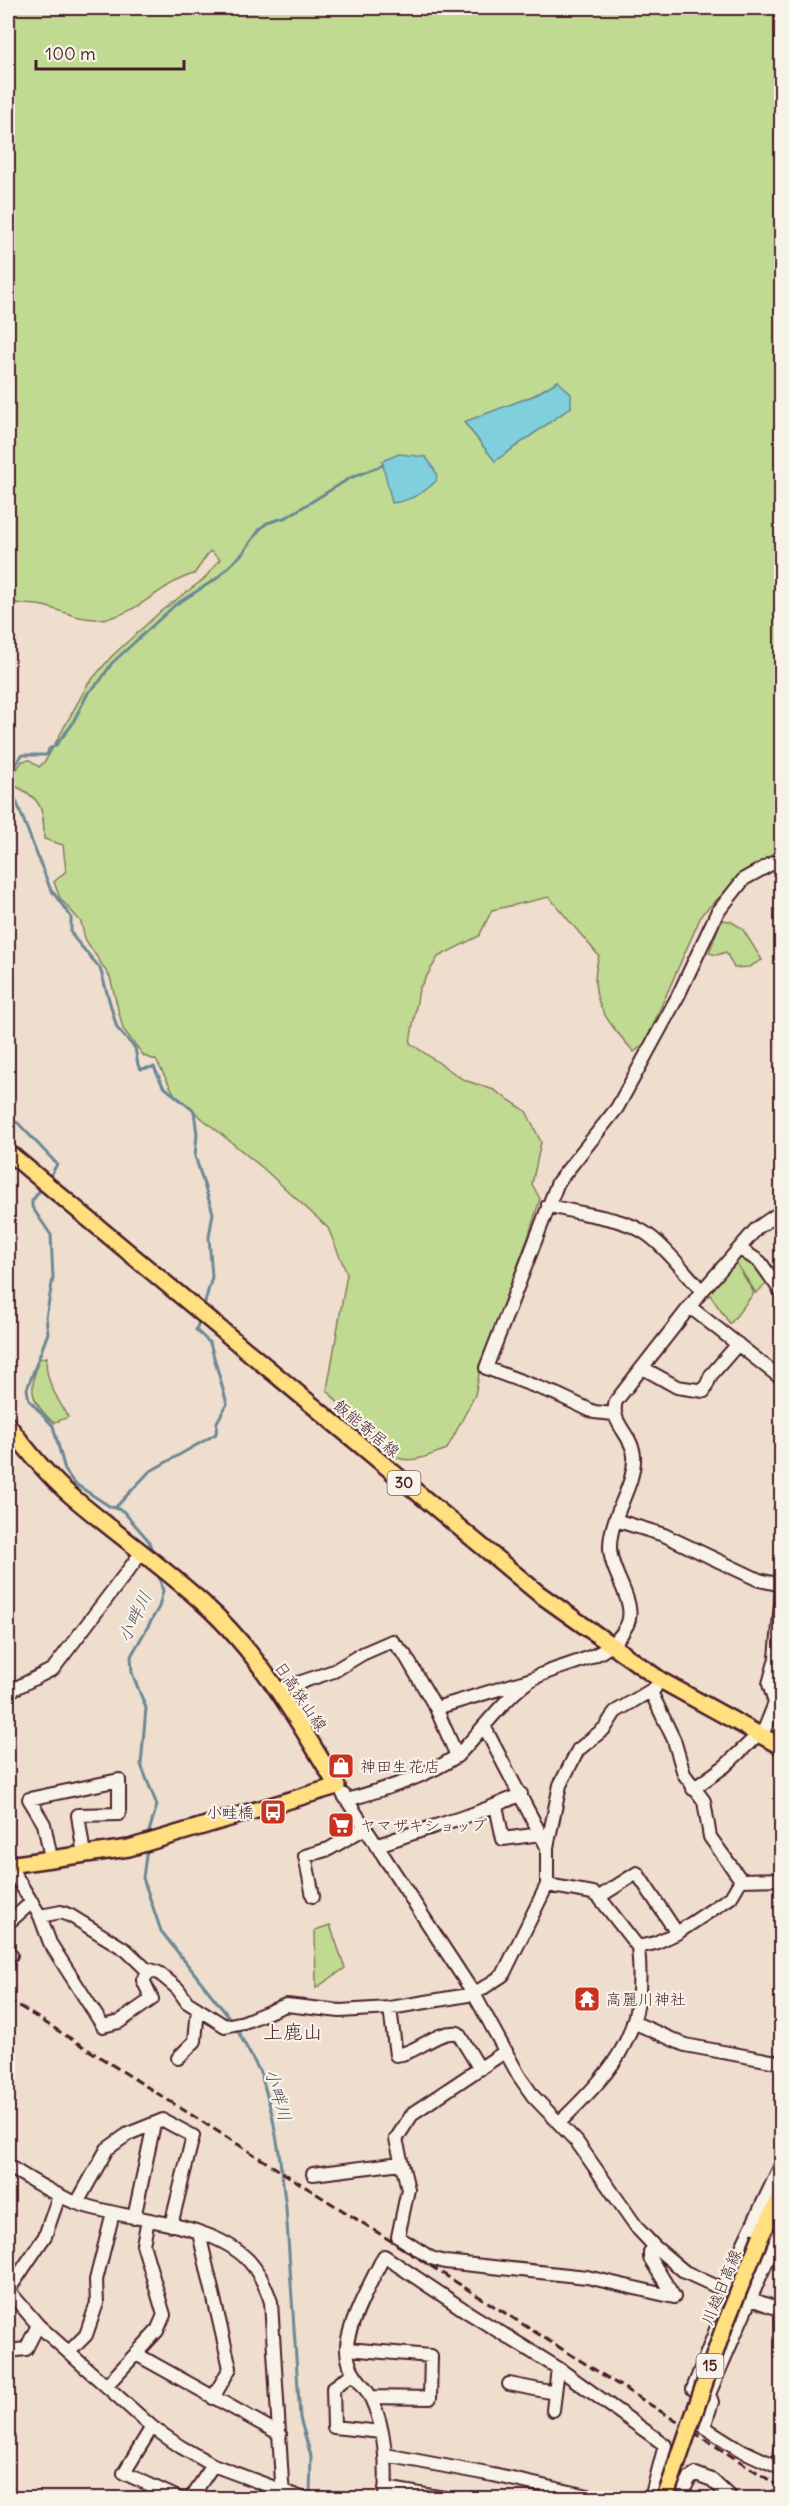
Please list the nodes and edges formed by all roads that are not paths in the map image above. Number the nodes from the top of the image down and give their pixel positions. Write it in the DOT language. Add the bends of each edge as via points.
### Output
graph roads {
  1 [pos="782,858"];
  2 [pos="8,1152"];
  3 [pos="548,1205"];
  4 [pos="782,1211"];
  5 [pos="740,1249"];
  6 [pos="702,1291"];
  7 [pos="782,1293"];
  8 [pos="690,1307"];
  9 [pos="738,1344"];
  10 [pos="643,1368"];
  11 [pos="782,1380"];
  12 [pos="614,1414"];
  13 [pos="8,1425"];
  14 [pos="615,1520"];
  15 [pos="145,1555"];
  16 [pos="782,1585"];
  17 [pos="782,1592"];
  18 [pos="610,1646"];
  19 [pos="533,1679"];
  20 [pos="662,1681"];
  21 [pos="277,1690"];
  22 [pos="8,1692"];
  23 [pos="651,1692"];
  24 [pos="778,1703"];
  25 [pos="436,1708"];
  26 [pos="485,1728"];
  27 [pos="758,1735"];
  28 [pos="782,1747"];
  29 [pos="457,1756"];
  30 [pos="337,1786"];
  31 [pos="693,1789"];
  32 [pos="520,1794"];
  33 [pos="347,1800"];
  34 [pos="496,1806"];
  35 [pos="365,1828"];
  36 [pos="540,1834"];
  37 [pos="376,1846"];
  38 [pos="547,1847"];
  39 [pos="84,1855"];
  40 [pos="51,1858"];
  41 [pos="8,1865"];
  42 [pos="782,1879"];
  43 [pos="741,1880"];
  44 [pos="547,1885"];
  45 [pos="313,1896"];
  46 [pos="599,1897"];
  47 [pos="32,1902"];
  48 [pos="40,1916"];
  49 [pos="8,1923"];
  50 [pos="677,1933"];
  51 [pos="638,1947"];
  52 [pos="8,1952"];
  53 [pos="8,1958"];
  54 [pos="150,1970"];
  55 [pos="474,1994"];
  56 [pos="390,2008"];
  57 [pos="198,2009"];
  58 [pos="633,2022"];
  59 [pos="506,2051"];
  60 [pos="178,2058"];
  61 [pos="782,2063"];
  62 [pos="480,2069"];
  63 [pos="560,2122"];
  64 [pos="154,2124"];
  65 [pos="401,2163"];
  66 [pos="782,2163"];
  67 [pos="8,2170"];
  68 [pos="313,2174"];
  69 [pos="782,2194"];
  70 [pos="59,2196"];
  71 [pos="77,2203"];
  72 [pos="112,2213"];
  73 [pos="134,2218"];
  74 [pos="148,2220"];
  75 [pos="171,2225"];
  76 [pos="782,2226"];
  77 [pos="200,2233"];
  78 [pos="655,2247"];
  79 [pos="685,2272"];
  80 [pos="8,2290"];
  81 [pos="726,2291"];
  82 [pos="675,2295"];
  83 [pos="750,2300"];
  84 [pos="782,2310"];
  85 [pos="38,2325"];
  86 [pos="347,2349"];
  87 [pos="8,2351"];
  88 [pos="69,2352"];
  89 [pos="136,2354"];
  90 [pos="558,2368"];
  91 [pos="352,2374"];
  92 [pos="509,2384"];
  93 [pos="106,2386"];
  94 [pos="555,2393"];
  95 [pos="709,2394"];
  96 [pos="370,2397"];
  97 [pos="213,2398"];
  98 [pos="553,2410"];
  99 [pos="152,2427"];
  100 [pos="381,2432"];
  101 [pos="280,2434"];
  102 [pos="782,2446"];
  103 [pos="386,2455"];
  104 [pos="213,2465"];
  105 [pos="780,2468"];
  106 [pos="655,2482"];
  107 [pos="385,2493"];
  108 [pos="285,2494"];
  109 [pos="680,2495"];
  110 [pos="178,2499"];
  111 [pos="191,2499"];
  112 [pos="302,2499"];
  113 [pos="444,2499"];
  114 [pos="597,2499"];
  115 [pos="651,2499"];
  116 [pos="665,2499"];
  117 [pos="731,2499"];
  1 -- 3 [label="street" via="744,879 717,913 678,996 617,1108 558,1182"];
  2 -- 18 [label="main road, 飯能寄居線 / 30" via="466,1534"];
  3 -- 6 [label="street" via="645,1232"];
  3 -- 12 [label="street" via="486,1368 594,1412"];
  4 -- 5 [label="street" via="757,1228"];
  5 -- 6 [label="street"];
  5 -- 7 [label="street" via="760,1262"];
  6 -- 8 [label="street"];
  8 -- 9 [label="street"];
  8 -- 10 [label="street"];
  9 -- 10 [label="street" via="711,1375 704,1391 677,1387"];
  9 -- 11 [label="street"];
  10 -- 12 [label="street" via="616,1401"];
  12 -- 14 [label="street" via="634,1454"];
  13 -- 15 [label="main road, 日高狭山線" via="67,1492"];
  14 -- 16 [label="street" via="664,1535 759,1580"];
  14 -- 18 [label="street" via="610,1547 614,1573 630,1610 626,1626"];
  15 -- 21 [label="main road, 日高狭山線" via="225,1625"];
  15 -- 22 [label="street" via="53,1669"];
  17 -- 24 [label="street" via="776,1658 769,1684"];
  18 -- 19 [label="street" via="599,1655"];
  18 -- 20 [label="main road, 飯能寄居線 / 30"];
  19 -- 25 [label="street"];
  19 -- 26 [label="street" via="514,1694"];
  20 -- 23 [label="street"];
  20 -- 27 [label="main road, 飯能寄居線 / 30"];
  21 -- 25 [label="street" via="334,1671 392,1641 405,1655"];
  21 -- 30 [label="main road, 日高狭山線"];
  23 -- 31 [label="street"];
  23 -- 38 [label="street" via="615,1712 605,1728 578,1750 560,1785"];
  24 -- 27 [label="street"];
  25 -- 29 [label="street"];
  26 -- 29 [label="street"];
  26 -- 32 [label="street"];
  27 -- 28 [label="main road, 飯能寄居線 / 30"];
  27 -- 31 [label="street"];
  29 -- 33 [label="street" via="400,1784"];
  30 -- 33 [label="street"];
  30 -- 39 [label="main road" via="147,1843"];
  31 -- 43 [label="street" via="704,1801 710,1837"];
  32 -- 34 [label="street"];
  32 -- 36 [label="street"];
  33 -- 35 [label="street"];
  34 -- 36 [label="street" via="503,1839"];
  34 -- 37 [label="street"];
  35 -- 37 [label="street"];
  35 -- 45 [label="street" via="329,1849 305,1856"];
  36 -- 38 [label="street"];
  37 -- 55 [label="street"];
  38 -- 44 [label="street"];
  39 -- 40 [label="main road"];
  39 -- 40 [label="street" via="78,1815 119,1814 119,1780 29,1798 44,1824"];
  40 -- 41 [label="main road"];
  41 -- 47 [label="street"];
  42 -- 43 [label="street"];
  43 -- 50 [label="street" via="730,1897"];
  44 -- 46 [label="street"];
  44 -- 55 [label="street" via="503,1975"];
  46 -- 50 [label="street" via="637,1874"];
  46 -- 51 [label="street"];
  47 -- 48 [label="street"];
  47 -- 49 [label="street"];
  48 -- 54 [label="street" via="62,1912 71,1916"];
  48 -- 54 [label="street" via="50,1943 103,2026 119,2022 152,2000 143,1980"];
  50 -- 51 [label="street"];
  51 -- 58 [label="street" via="640,1984"];
  52 -- 53 [label="street"];
  54 -- 57 [label="street" via="159,1973"];
  55 -- 56 [label="street"];
  55 -- 59 [label="street"];
  56 -- 57 [label="street" via="340,2011 286,2006 234,2025"];
  56 -- 62 [label="street" via="396,2055 449,2032 458,2033"];
  57 -- 60 [label="street" via="195,2041"];
  58 -- 61 [label="street" via="685,2045"];
  58 -- 63 [label="street" via="621,2054 604,2079"];
  59 -- 62 [label="street"];
  59 -- 63 [label="street" via="533,2096"];
  62 -- 65 [label="street" via="413,2113 396,2139"];
  63 -- 78 [label="street"];
  64 -- 71 [label="street" via="128,2134 107,2149"];
  64 -- 73 [label="street"];
  64 -- 75 [label="street" via="163,2120 193,2136"];
  65 -- 68 [label="street"];
  65 -- 82 [label="street" via="408,2189 398,2237 431,2258 588,2277"];
  66 -- 81 [label="street"];
  67 -- 70 [label="street"];
  69 -- 116 [label="main road, 川越日高線 / 15, bridge" via="724,2327"];
  70 -- 71 [label="street"];
  70 -- 80 [label="street" via="45,2236"];
  71 -- 72 [label="street"];
  72 -- 73 [label="street"];
  72 -- 88 [label="street" via="96,2280 97,2303 86,2335"];
  73 -- 74 [label="street"];
  74 -- 75 [label="street"];
  74 -- 89 [label="street" via="142,2244 164,2315 162,2324"];
  75 -- 77 [label="street"];
  76 -- 83 [label="street"];
  77 -- 97 [label="street" via="230,2368"];
  77 -- 101 [label="street" via="226,2243 248,2260 264,2283 271,2302"];
  78 -- 79 [label="street"];
  78 -- 82 [label="street" via="650,2258"];
  79 -- 81 [label="street"];
  79 -- 82 [label="street"];
  80 -- 85 [label="street"];
  81 -- 83 [label="street"];
  81 -- 95 [label="street" via="693,2389"];
  83 -- 84 [label="street"];
  83 -- 95 [label="street"];
  85 -- 87 [label="street" via="26,2349"];
  85 -- 88 [label="street"];
  86 -- 90 [label="street" via="349,2334 384,2256"];
  86 -- 91 [label="street"];
  86 -- 96 [label="street" via="431,2356 430,2398"];
  88 -- 93 [label="street"];
  89 -- 93 [label="street"];
  89 -- 97 [label="street"];
  90 -- 94 [label="street"];
  90 -- 106 [label="street" via="665,2445"];
  91 -- 96 [label="street"];
  91 -- 100 [label="street" via="333,2388 334,2427"];
  92 -- 94 [label="street"];
  93 -- 99 [label="street"];
  94 -- 98 [label="street"];
  95 -- 105 [label="street" via="712,2402 704,2427"];
  96 -- 100 [label="street"];
  97 -- 101 [label="street"];
  99 -- 104 [label="street"];
  99 -- 110 [label="street" via="124,2473"];
  100 -- 103 [label="street"];
  101 -- 108 [label="street"];
  102 -- 105 [label="street"];
  103 -- 107 [label="street"];
  103 -- 114 [label="street"];
  104 -- 108 [label="street"];
  104 -- 111 [label="street"];
  106 -- 109 [label="street"];
  106 -- 115 [label="street"];
  107 -- 113 [label="street"];
  108 -- 112 [label="street"];
  109 -- 117 [label="street" via="696,2474"];
}
